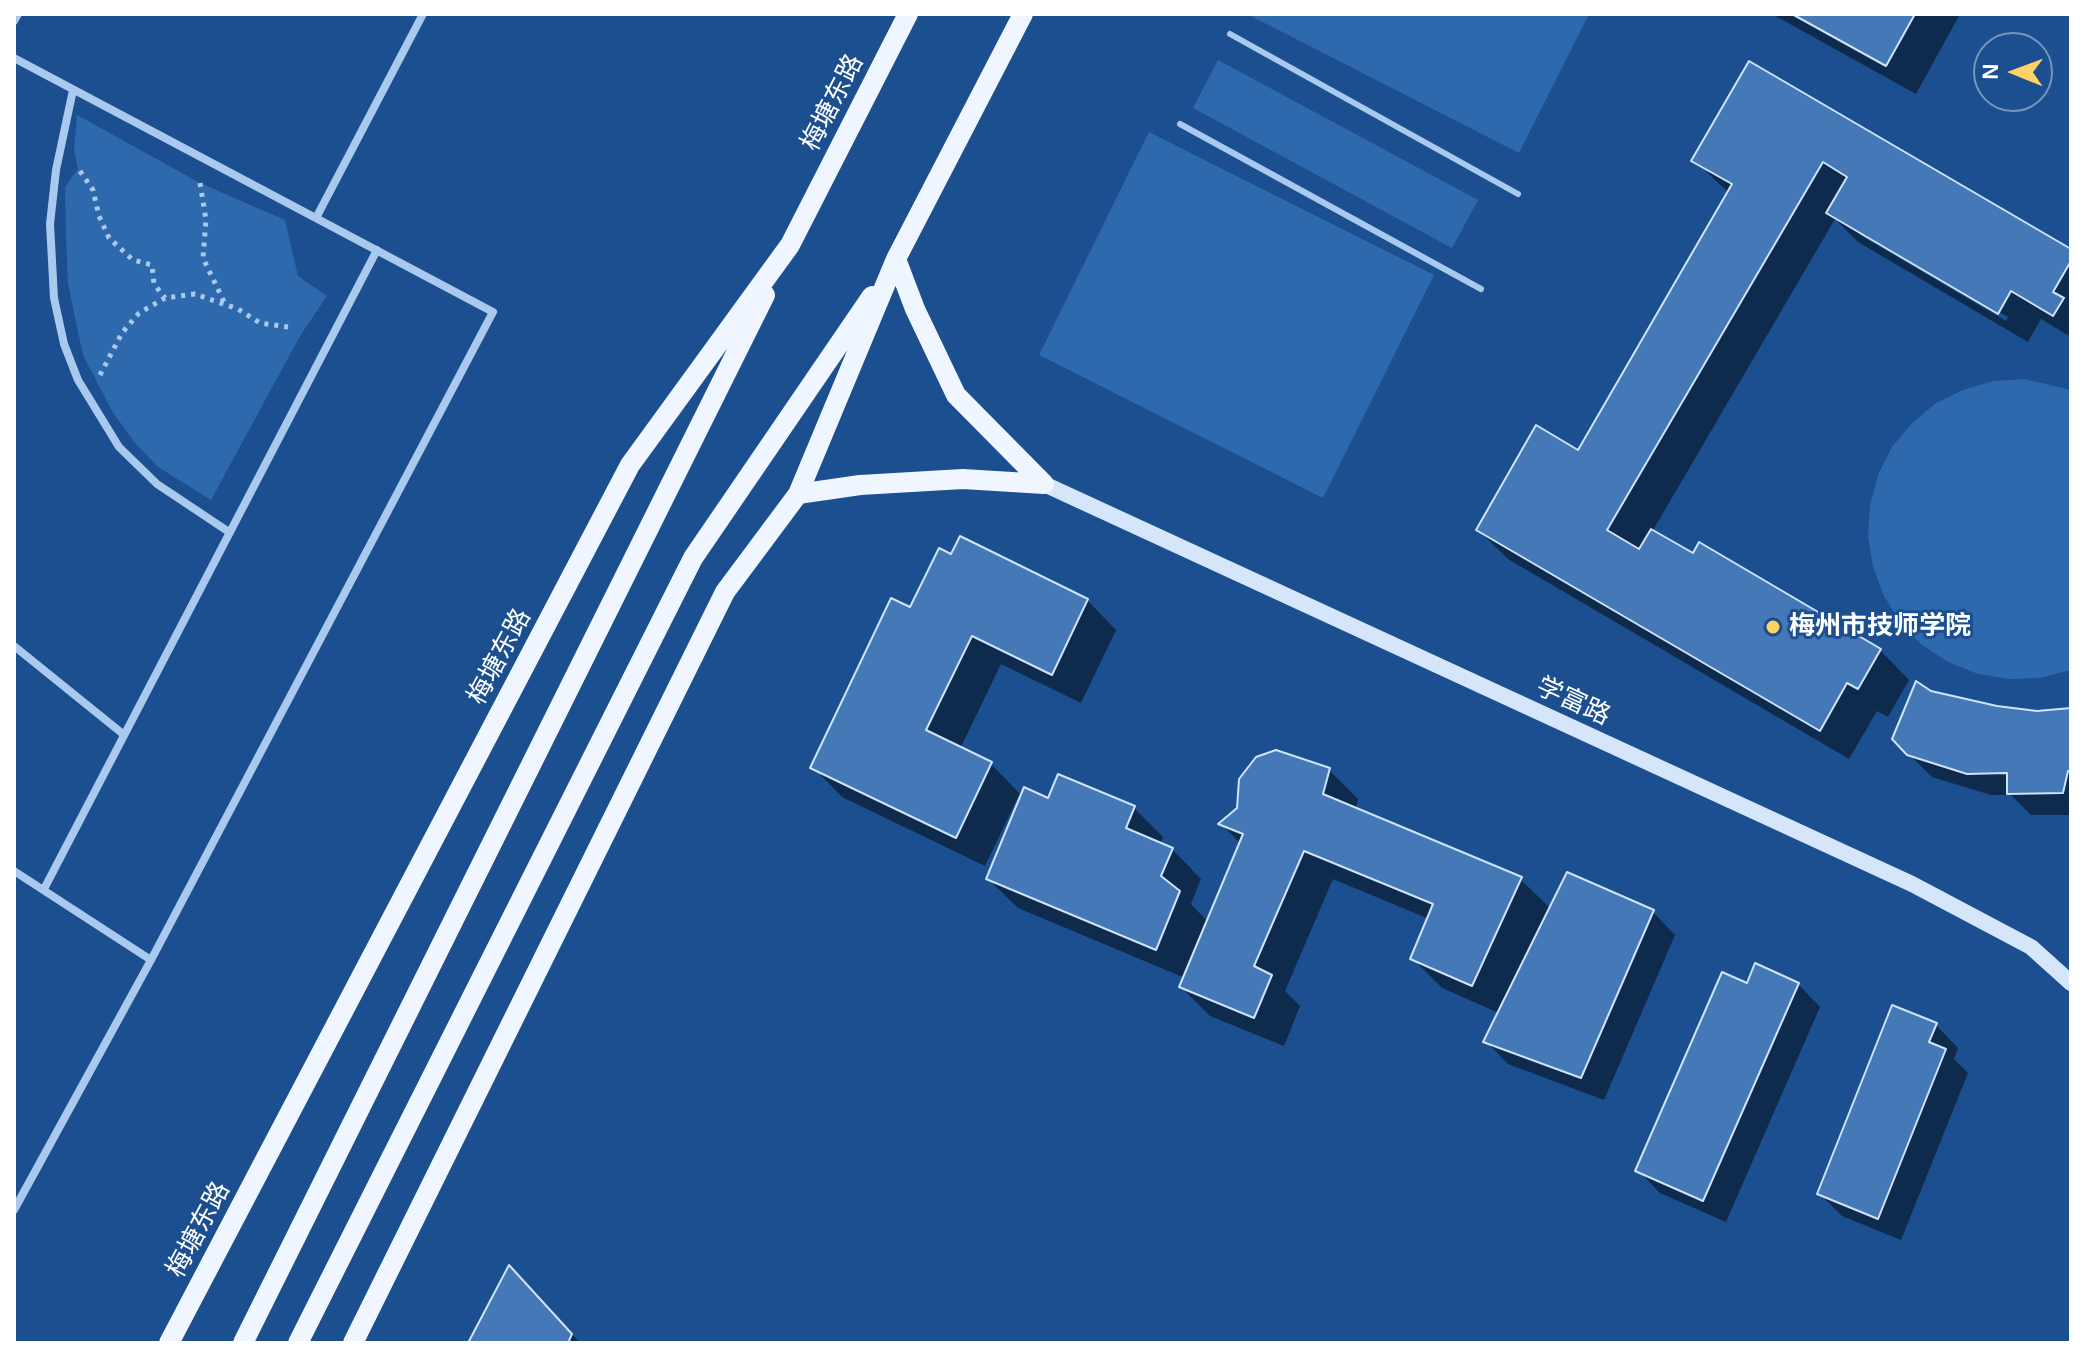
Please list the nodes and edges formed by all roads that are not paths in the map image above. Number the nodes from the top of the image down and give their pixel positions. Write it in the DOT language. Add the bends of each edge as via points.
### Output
graph roads {
  1 [pos="18,14"];
  2 [pos="423,14"];
  3 [pos="908,14"];
  4 [pos="1023,14"];
  5 [pos="14,21"];
  6 [pos="1230,34"];
  7 [pos="14,58"];
  8 [pos="73,90"];
  9 [pos="1180,124"];
  10 [pos="1518,194"];
  11 [pos="316,218"];
  12 [pos="790,245"];
  13 [pos="377,250"];
  14 [pos="896,259"];
  15 [pos="1481,289"];
  16 [pos="1044,484"];
  17 [pos="798,494"];
  18 [pos="229,532"];
  19 [pos="14,646"];
  20 [pos="123,734"];
  21 [pos="14,871"];
  22 [pos="44,889"];
  23 [pos="151,960"];
  24 [pos="2071,983"];
  25 [pos="14,1210"];
  26 [pos="169,1343"];
  27 [pos="243,1343"];
  28 [pos="298,1343"];
  29 [pos="353,1343"];
  1 -- 5 [label="street"];
  2 -- 11 [label="street"];
  3 -- 12 [label="main road, 梅塘东路"];
  4 -- 14 [label="main road"];
  6 -- 10 [label="lane"];
  7 -- 8 [label="street"];
  8 -- 11 [label="street"];
  8 -- 18 [label="street" via="50,224 54,298 64,344 78,380 119,447 157,484"];
  9 -- 15 [label="lane"];
  11 -- 13 [label="street"];
  12 -- 26 [label="main road, 梅塘东路" via="630,465"];
  12 -- 27 [label="main road"];
  13 -- 18 [label="street"];
  13 -- 23 [label="street" via="493,312"];
  14 -- 16 [label="main road" via="956,395"];
  14 -- 17 [label="main road"];
  14 -- 28 [label="main road" via="693,558"];
  16 -- 17 [label="main road" via="963,479"];
  16 -- 24 [label="street, 学富路" via="1912,884 2031,947"];
  17 -- 29 [label="main road" via="725,592"];
  18 -- 20 [label="street"];
  19 -- 20 [label="street"];
  20 -- 22 [label="street"];
  21 -- 22 [label="street"];
  22 -- 23 [label="street"];
  23 -- 25 [label="street"];
}
